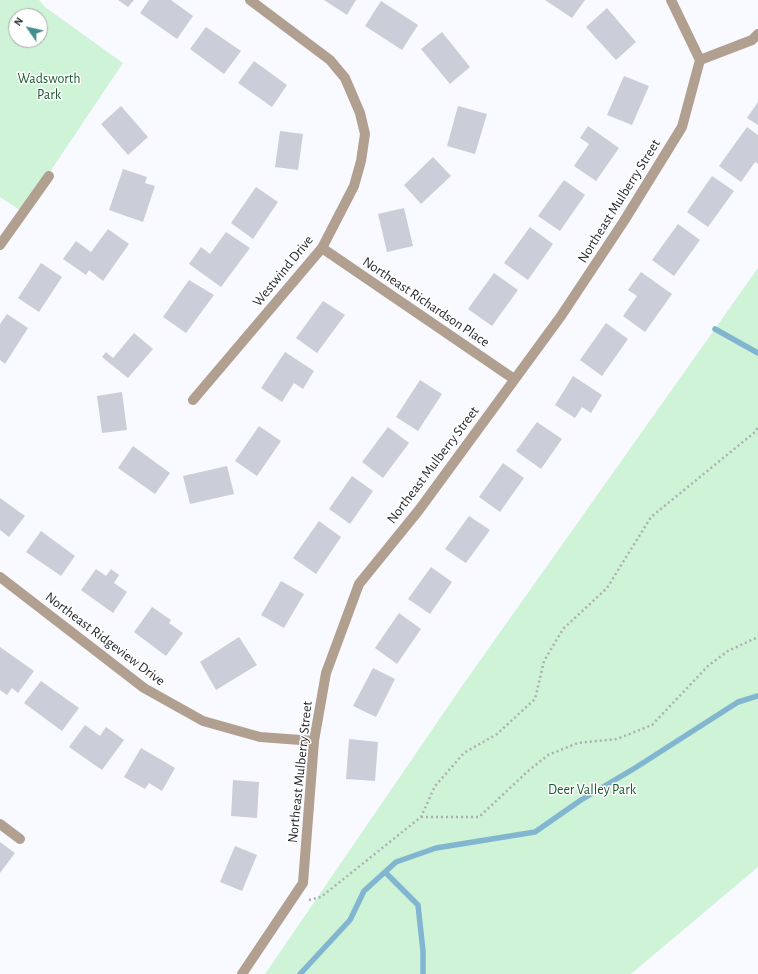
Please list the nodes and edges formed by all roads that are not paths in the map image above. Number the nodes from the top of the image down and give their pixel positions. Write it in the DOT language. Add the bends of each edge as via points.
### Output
graph roads {
  1 [pos="250,0"];
  2 [pos="671,0"];
  3 [pos="758,34"];
  4 [pos="700,60"];
  5 [pos="49,176"];
  6 [pos="0,245"];
  7 [pos="322,248"];
  8 [pos="514,379"];
  9 [pos="193,400"];
  10 [pos="0,577"];
  11 [pos="314,742"];
  12 [pos="0,824"];
  13 [pos="20,839"];
  14 [pos="242,974"];
  1 -- 7 [label="street, Westwind Drive" via="330,60 345,78 360,113 365,134 362,161 354,186"];
  2 -- 4 [label="street"];
  3 -- 4 [label="street" via="752,40"];
  4 -- 8 [label="street, Northeast Mulberry Street" via="682,127 561,316"];
  5 -- 6 [label="street"];
  7 -- 8 [label="street, Northeast Richardson Place"];
  7 -- 9 [label="street, Westwind Drive"];
  8 -- 11 [label="street, Northeast Mulberry Street" via="419,510 359,584 326,673"];
  10 -- 11 [label="street, Northeast Ridgeview Drive" via="144,688 203,722 260,736"];
  11 -- 14 [label="street, Northeast Mulberry Street" via="303,883"];
  12 -- 13 [label="street"];
}
